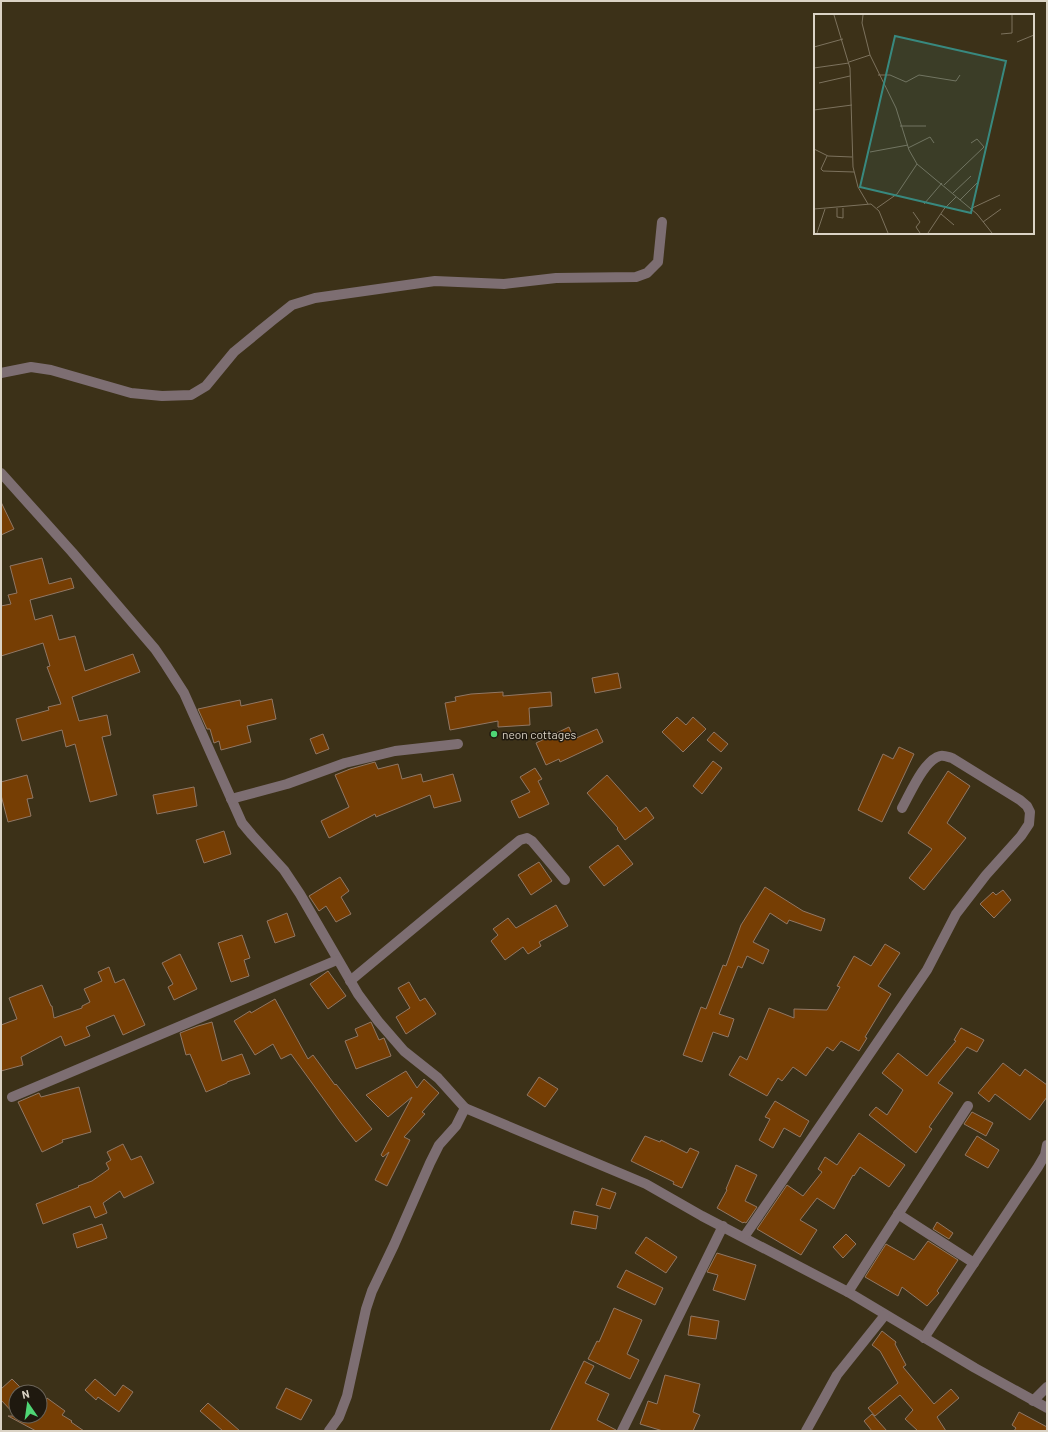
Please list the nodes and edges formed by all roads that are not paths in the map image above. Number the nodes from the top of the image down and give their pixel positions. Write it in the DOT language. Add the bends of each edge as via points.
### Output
graph roads {
  1 [pos="662,222"];
  2 [pos="1,373"];
  3 [pos="1,473"];
  4 [pos="458,744"];
  5 [pos="231,799"];
  6 [pos="902,808"];
  7 [pos="565,880"];
  8 [pos="337,960"];
  9 [pos="350,981"];
  10 [pos="12,1097"];
  11 [pos="968,1106"];
  12 [pos="465,1108"];
  13 [pos="1047,1145"];
  14 [pos="898,1214"];
  15 [pos="723,1226"];
  16 [pos="744,1237"];
  17 [pos="974,1263"];
  18 [pos="848,1292"];
  19 [pos="885,1315"];
  20 [pos="924,1338"];
  21 [pos="1047,1387"];
  22 [pos="1033,1400"];
  23 [pos="1047,1408"];
  24 [pos="329,1431"];
  25 [pos="622,1431"];
  26 [pos="806,1431"];
  1 -- 2 [label="street" via="658,262 647,273 636,277 556,278 504,284 435,282 315,298 292,305 234,352 206,386 191,395 130,393 32,367"];
  3 -- 5 [label="street" via="155,649 184,693"];
  4 -- 5 [label="street" via="395,750"];
  5 -- 8 [label="street" via="242,822 284,870 300,894"];
  6 -- 16 [label="street" via="925,767 933,759 945,756 1020,800 1028,806 1031,817 1030,824 1021,836 956,914 927,970"];
  7 -- 9 [label="street" via="532,841 527,838 520,840"];
  8 -- 9 [label="street"];
  8 -- 10 [label="street"];
  9 -- 12 [label="street" via="404,1051 438,1078"];
  11 -- 14 [label="street"];
  12 -- 15 [label="street" via="646,1184"];
  12 -- 24 [label="street" via="456,1126 439,1145 372,1291 347,1396 339,1417"];
  13 -- 17 [label="street" via="1038,1167"];
  14 -- 17 [label="street"];
  14 -- 18 [label="street"];
  15 -- 16 [label="street"];
  15 -- 25 [label="street"];
  16 -- 18 [label="street"];
  17 -- 20 [label="street"];
  18 -- 19 [label="street"];
  19 -- 20 [label="street"];
  19 -- 26 [label="street" via="837,1376"];
  20 -- 22 [label="street"];
  21 -- 22 [label="street"];
  22 -- 23 [label="street"];
}
